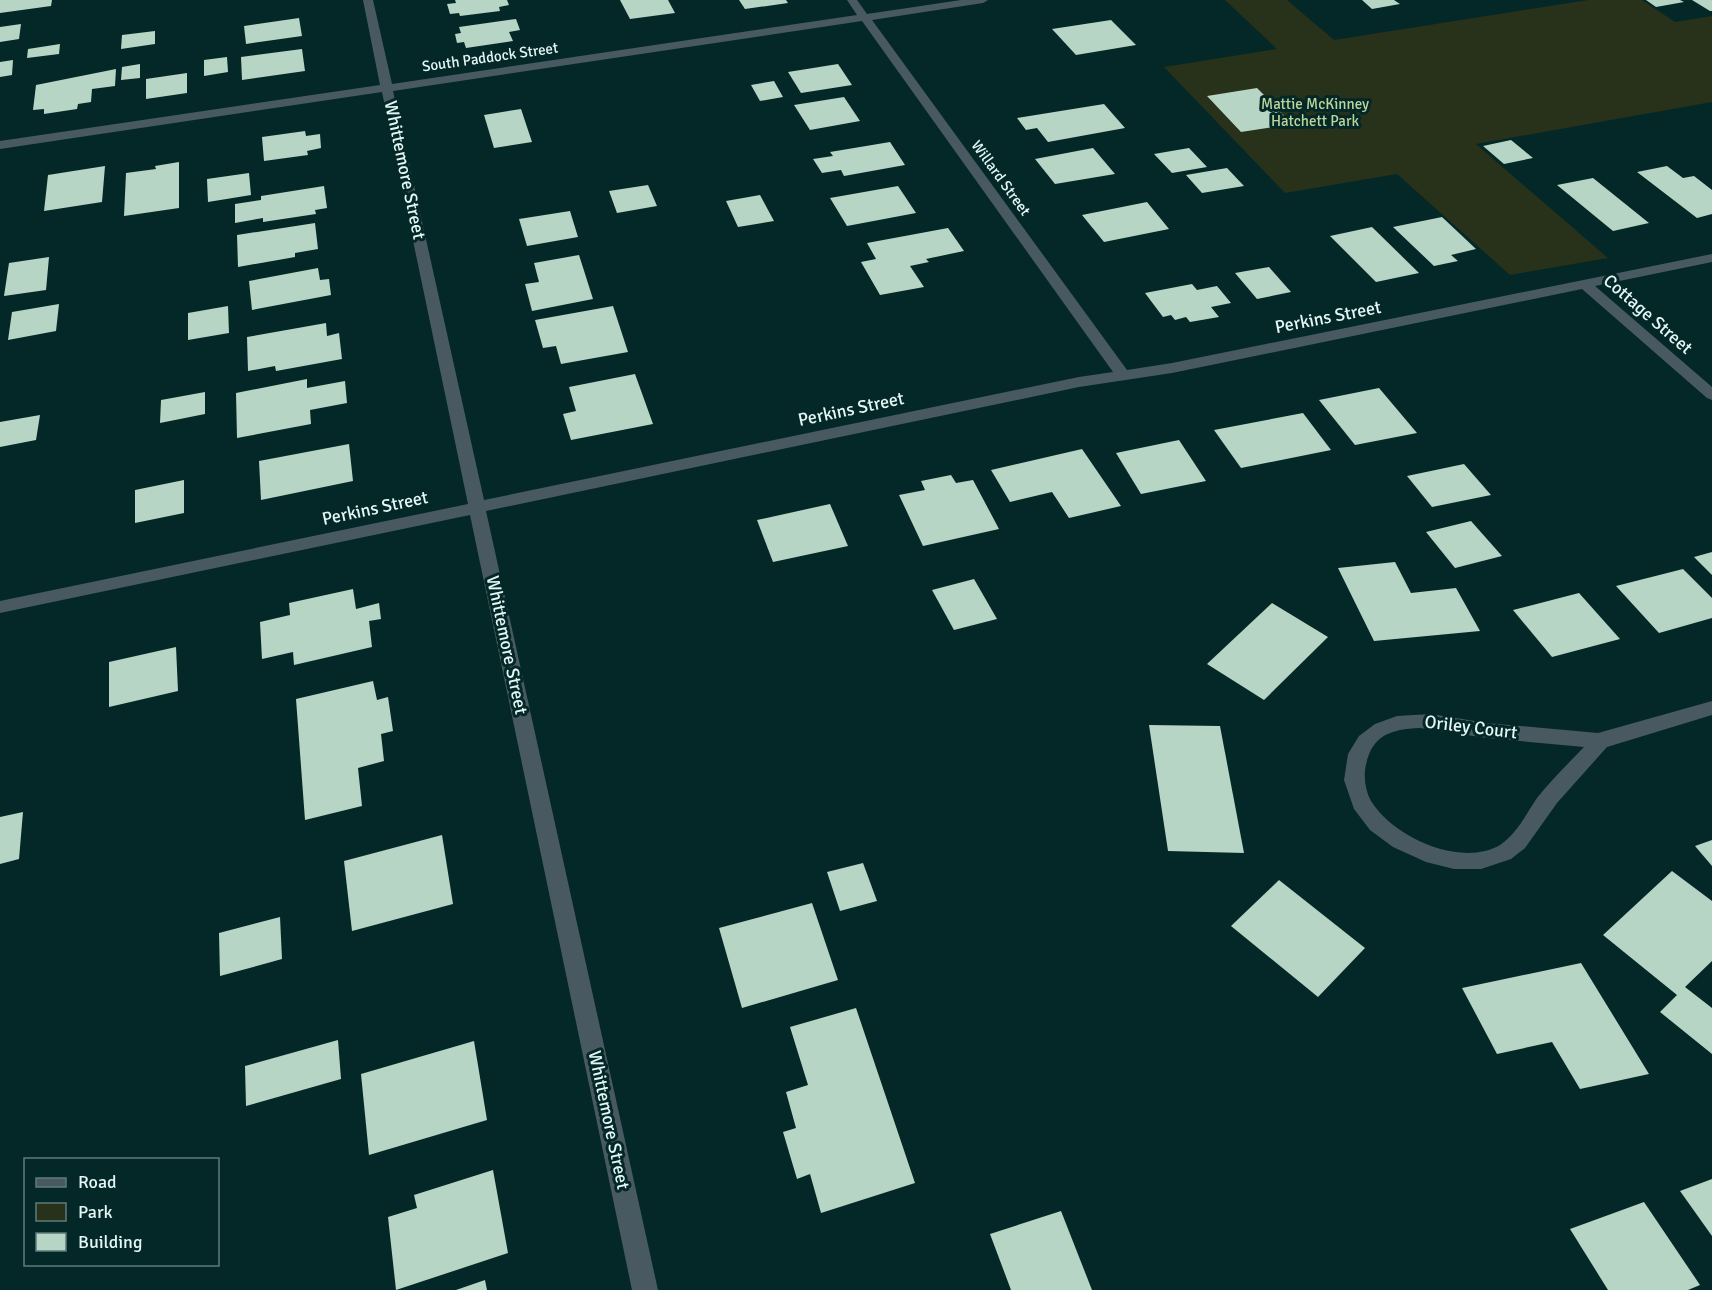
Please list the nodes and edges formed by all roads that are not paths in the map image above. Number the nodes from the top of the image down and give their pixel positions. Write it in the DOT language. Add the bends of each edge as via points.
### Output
graph roads {
  1 [pos="368,0"];
  2 [pos="852,0"];
  3 [pos="983,0"];
  4 [pos="865,18"];
  5 [pos="387,88"];
  6 [pos="0,145"];
  7 [pos="1712,258"];
  8 [pos="1586,285"];
  9 [pos="1123,375"];
  10 [pos="1712,396"];
  11 [pos="478,507"];
  12 [pos="0,607"];
  13 [pos="1712,708"];
  14 [pos="1602,740"];
  15 [pos="645,1290"];
  1 -- 5 [label="street, Whittemore Street"];
  2 -- 4 [label="street, Willard Street"];
  3 -- 4 [label="street, South Paddock Street"];
  4 -- 5 [label="street, South Paddock Street"];
  4 -- 9 [label="street, Willard Street"];
  5 -- 6 [label="street, South Paddock Street"];
  5 -- 11 [label="street, Whittemore Street"];
  7 -- 8 [label="street, Perkins Street"];
  8 -- 9 [label="street, Perkins Street"];
  8 -- 10 [label="street, Cottage Street"];
  9 -- 11 [label="street, Perkins Street"];
  11 -- 12 [label="street, Perkins Street"];
  11 -- 15 [label="street, Whittemore Street"];
  13 -- 14 [label="street, Oriley Court"];
  14 -- 14 [label="street, Oriley Court" via="1478,729 1430,720 1401,722 1374,733 1365,742 1355,763 1354,776 1366,808 1397,839 1433,857 1480,861 1512,848 1551,796"];
}
